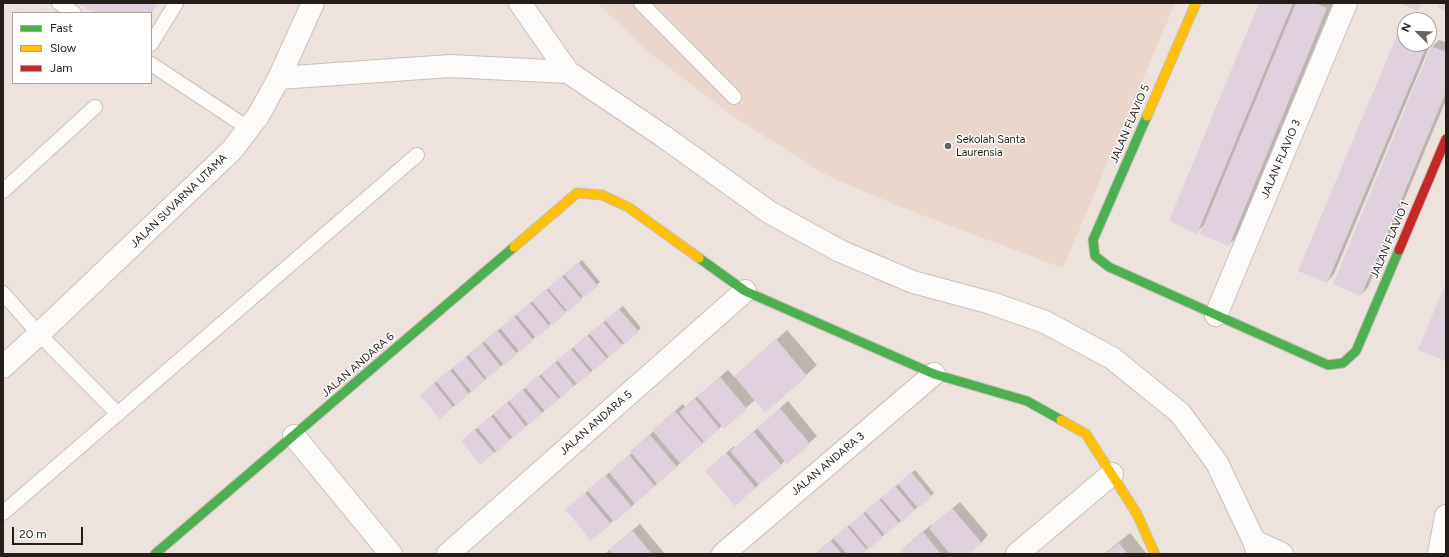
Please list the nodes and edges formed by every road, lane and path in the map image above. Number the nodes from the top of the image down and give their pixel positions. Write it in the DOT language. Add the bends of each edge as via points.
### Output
graph roads {
  1 [pos="59,3"];
  2 [pos="176,3"];
  3 [pos="313,3"];
  4 [pos="520,3"];
  5 [pos="641,3"];
  6 [pos="1196,3"];
  7 [pos="1346,3"];
  8 [pos="72,12"];
  9 [pos="152,42"];
  10 [pos="152,65"];
  11 [pos="568,72"];
  12 [pos="279,78"];
  13 [pos="734,97"];
  14 [pos="95,107"];
  15 [pos="248,128"];
  16 [pos="1446,139"];
  17 [pos="417,156"];
  18 [pos="3,191"];
  19 [pos="745,291"];
  20 [pos="3,293"];
  21 [pos="1216,315"];
  22 [pos="39,334"];
  23 [pos="3,367"];
  24 [pos="934,374"];
  25 [pos="118,414"];
  26 [pos="294,436"];
  27 [pos="1112,474"];
  28 [pos="3,513"];
  29 [pos="1446,516"];
  30 [pos="1256,548"];
  31 [pos="155,554"];
  32 [pos="391,554"];
  33 [pos="448,554"];
  34 [pos="723,554"];
  35 [pos="1017,554"];
  36 [pos="1155,554"];
  37 [pos="1282,554"];
  38 [pos="1439,554"];
  1 -- 8 [label="lane"];
  2 -- 9 [label="lane"];
  3 -- 12 [label="street, JALAN SUVARNA UTAMA"];
  4 -- 11 [label="street"];
  5 -- 13 [label="lane"];
  6 -- 21 [label="street, JALAN FLAVIO 5" via="1093,240 1095,256 1109,267"];
  7 -- 21 [label="street, JALAN FLAVIO 3"];
  10 -- 15 [label="lane"];
  11 -- 12 [label="street" via="450,66"];
  11 -- 30 [label="street" via="769,212 840,251 912,282 991,303 1045,322 1112,358 1180,413 1217,463"];
  12 -- 15 [label="street, JALAN SUVARNA UTAMA" via="258,116"];
  14 -- 18 [label="lane"];
  15 -- 22 [label="street, JALAN SUVARNA UTAMA" via="232,150"];
  16 -- 21 [label="street, JALAN FLAVIO 1" via="1356,351 1343,363 1328,365"];
  17 -- 25 [label="lane"];
  19 -- 24 [label="street"];
  19 -- 26 [label="street, JALAN ANDARA 6" via="628,207 602,195 577,193"];
  19 -- 33 [label="street, JALAN ANDARA 5"];
  20 -- 22 [label="lane"];
  22 -- 23 [label="street, JALAN SUVARNA UTAMA"];
  22 -- 25 [label="lane"];
  24 -- 27 [label="street" via="1027,401 1086,434"];
  24 -- 34 [label="street, JALAN ANDARA 3"];
  25 -- 28 [label="lane"];
  26 -- 31 [label="street, JALAN ANDARA 6"];
  26 -- 32 [label="street"];
  27 -- 35 [label="street"];
  27 -- 36 [label="street" via="1137,514"];
  29 -- 38 [label="street"];
  30 -- 37 [label="street"];
}
